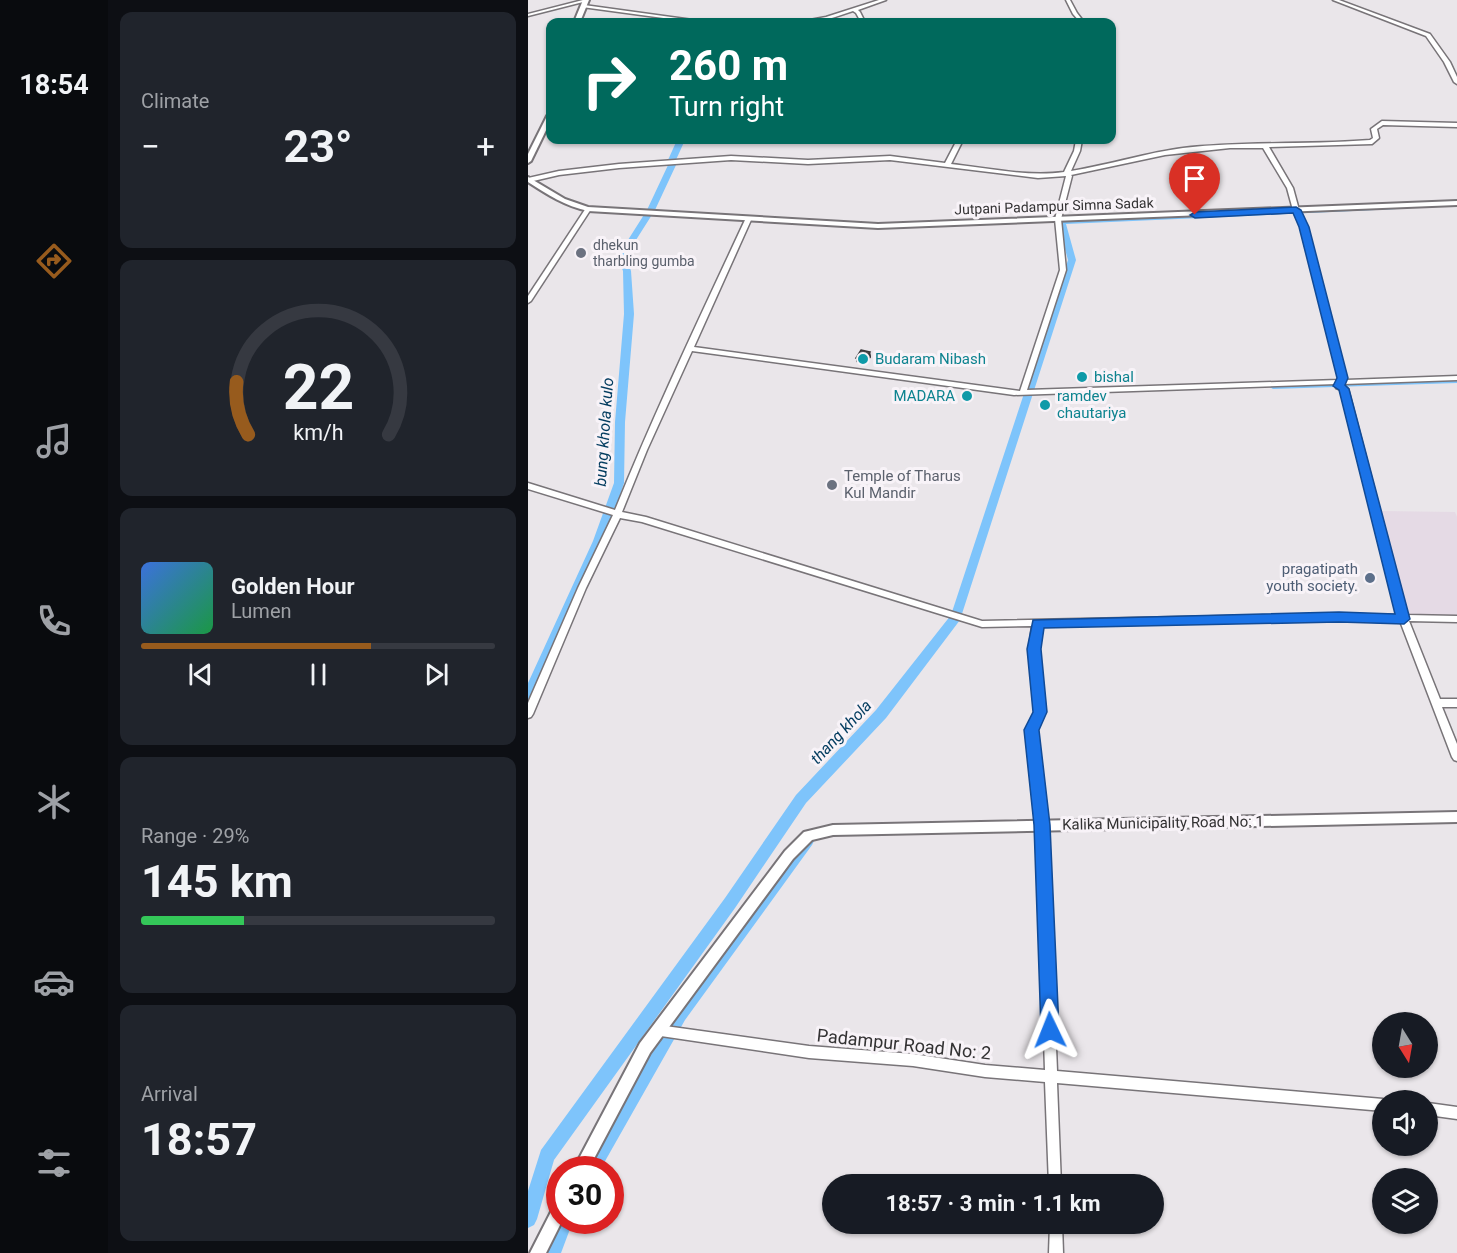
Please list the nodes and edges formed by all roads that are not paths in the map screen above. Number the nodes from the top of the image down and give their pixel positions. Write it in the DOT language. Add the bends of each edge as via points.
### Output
graph roads {
  1 [pos="884,0"];
  2 [pos="1068,0"];
  3 [pos="1335,0"];
  4 [pos="585,2"];
  5 [pos="854,10"];
  6 [pos="528,15"];
  7 [pos="579,18"];
  8 [pos="677,18"];
  9 [pos="819,18"];
  10 [pos="861,18"];
  11 [pos="1078,18"];
  12 [pos="1457,82"];
  13 [pos="546,124"];
  14 [pos="1457,125"];
  15 [pos="958,144"];
  16 [pos="1078,144"];
  17 [pos="1265,146"];
  18 [pos="528,161"];
  19 [pos="948,163"];
  20 [pos="1067,173"];
  21 [pos="528,179"];
  22 [pos="1457,203"];
  23 [pos="588,209"];
  24 [pos="1297,212"];
  25 [pos="1058,219"];
  26 [pos="748,220"];
  27 [pos="528,301"];
  28 [pos="688,348"];
  29 [pos="1457,378"];
  30 [pos="1339,384"];
  31 [pos="1023,392"];
  32 [pos="528,486"];
  33 [pos="617,512"];
  34 [pos="1404,619"];
  35 [pos="1457,619"];
  36 [pos="1037,623"];
  37 [pos="1436,703"];
  38 [pos="1457,703"];
  39 [pos="528,714"];
  40 [pos="1457,757"];
  41 [pos="1457,817"];
  42 [pos="1042,825"];
  43 [pos="666,1032"];
  44 [pos="1052,1075"];
  45 [pos="1372,1104"];
  46 [pos="1438,1110"];
  47 [pos="1457,1113"];
  48 [pos="587,1156"];
  49 [pos="1055,1174"];
  50 [pos="548,1234"];
  51 [pos="1056,1234"];
  52 [pos="538,1253"];
  53 [pos="1056,1253"];
  1 -- 5 [label="street"];
  2 -- 11 [label="street"];
  3 -- 12 [label="street" via="1428,35"];
  4 -- 6 [label="street"];
  4 -- 7 [label="street"];
  4 -- 8 [label="street"];
  5 -- 9 [label="street"];
  5 -- 10 [label="street"];
  13 -- 18 [label="street"];
  14 -- 17 [label="street" via="1382,123 1374,129 1376,138 1372,142"];
  15 -- 19 [label="street"];
  16 -- 20 [label="street"];
  17 -- 20 [label="street" via="1179,150"];
  17 -- 24 [label="street" via="1290,188"];
  19 -- 20 [label="street" via="1038,176"];
  19 -- 21 [label="street" via="890,158 808,162 731,158 619,166"];
  20 -- 25 [label="street"];
  21 -- 23 [label="street, Jutpani Padampur Simna Sadak" via="548,195"];
  22 -- 24 [label="street, Jutpani Padampur Simna Sadak"];
  23 -- 26 [label="street, Jutpani Padampur Simna Sadak"];
  23 -- 27 [label="street"];
  24 -- 25 [label="street, Jutpani Padampur Simna Sadak"];
  24 -- 30 [label="street" via="1343,378"];
  25 -- 26 [label="street, Jutpani Padampur Simna Sadak" via="878,226"];
  25 -- 31 [label="street" via="1063,270"];
  26 -- 28 [label="street"];
  28 -- 31 [label="street"];
  28 -- 33 [label="street"];
  29 -- 30 [label="street"];
  30 -- 31 [label="street" via="1213,384"];
  30 -- 34 [label="street" via="1344,389 1359,443"];
  32 -- 33 [label="street"];
  33 -- 36 [label="street" via="982,624"];
  33 -- 39 [label="street"];
  34 -- 35 [label="street"];
  34 -- 36 [label="street"];
  34 -- 37 [label="street"];
  36 -- 42 [label="street" via="1034,649 1040,712 1032,730"];
  37 -- 38 [label="street"];
  37 -- 40 [label="street"];
  41 -- 42 [label="street, Kalika Municipality Road No: 1"];
  42 -- 43 [label="street, Kalika Municipality Road No: 1" via="833,830 808,836 789,855"];
  42 -- 44 [label="street"];
  43 -- 44 [label="street, Padampur Road No: 2" via="809,1052"];
  43 -- 48 [label="street, Kalika Municipality Road No: 1" via="645,1048"];
  44 -- 45 [label="street, Padampur Road No: 2"];
  44 -- 49 [label="street"];
  46 -- 47 [label="street"];
  50 -- 52 [label="street"];
  51 -- 53 [label="street"];
}
